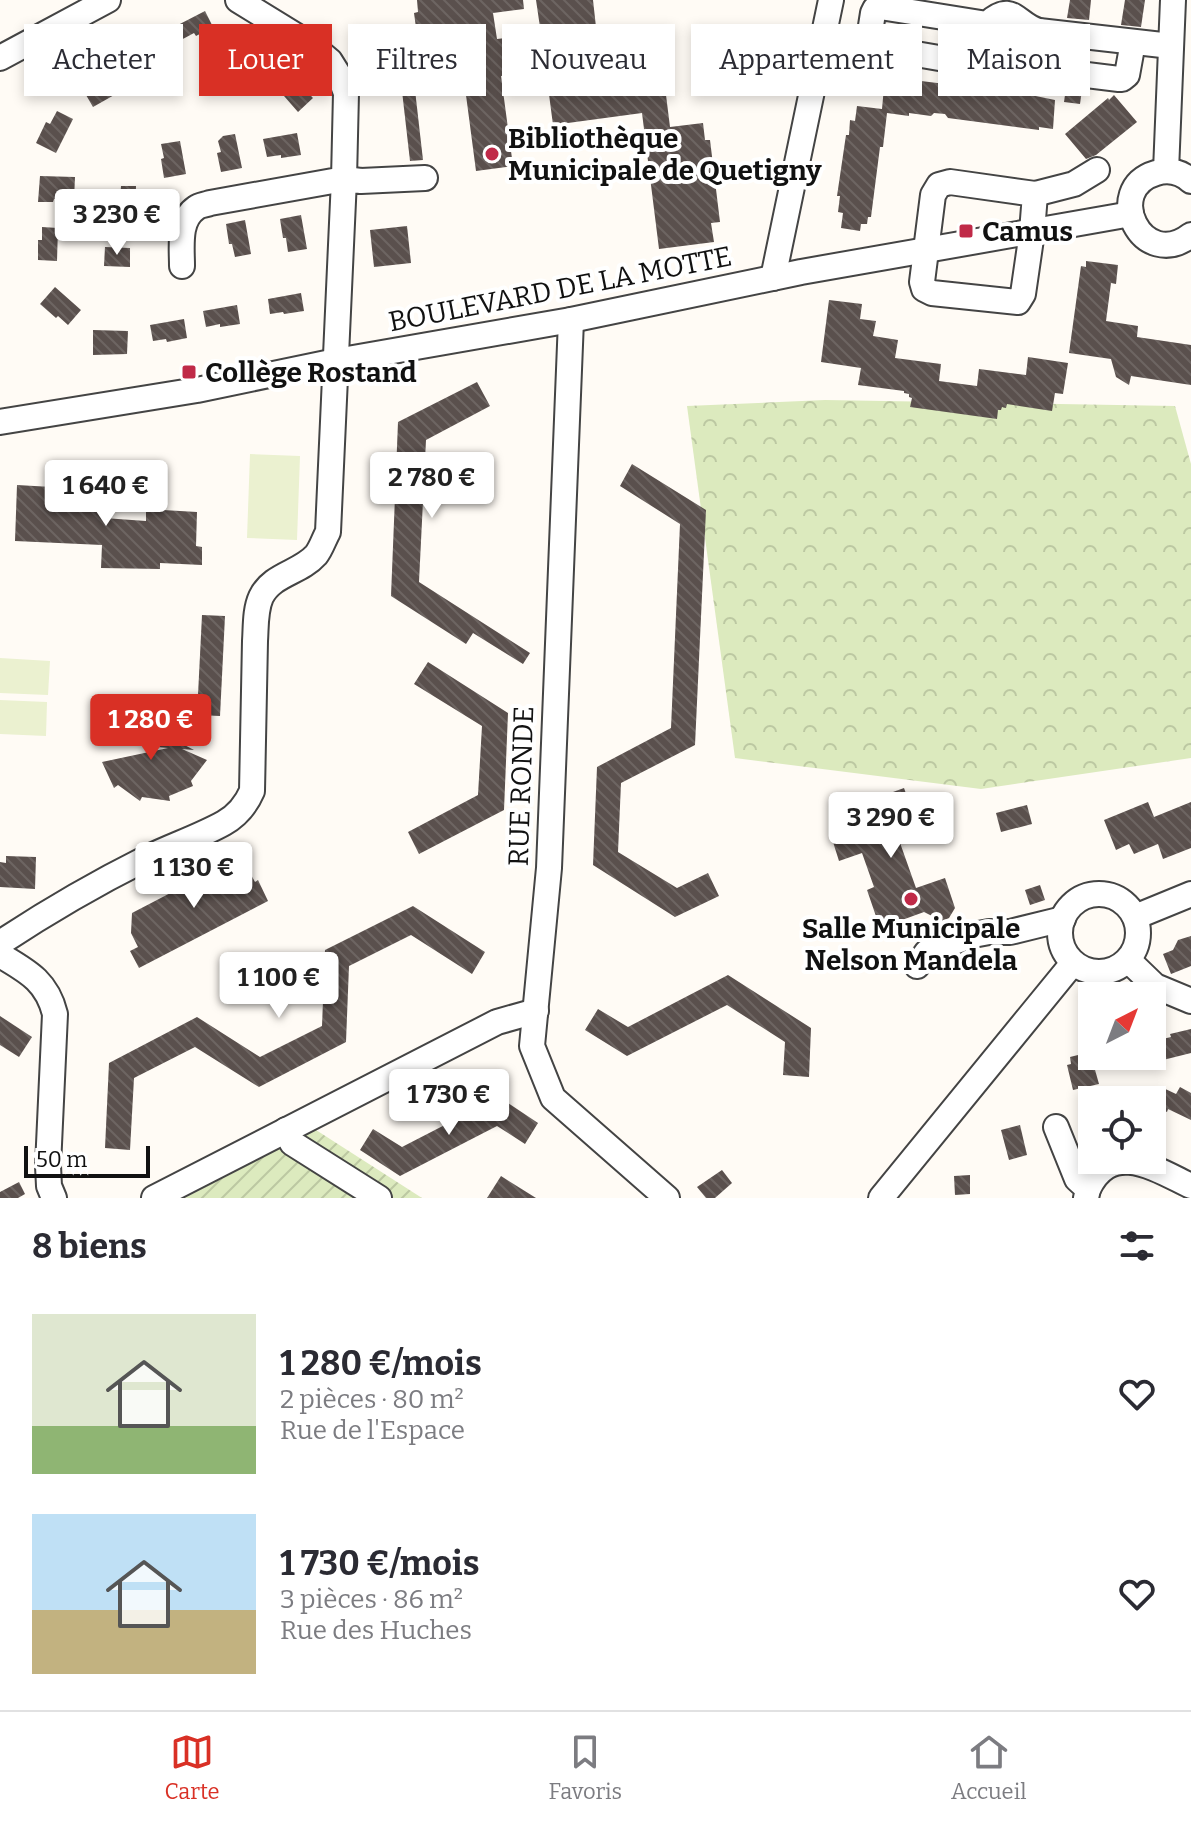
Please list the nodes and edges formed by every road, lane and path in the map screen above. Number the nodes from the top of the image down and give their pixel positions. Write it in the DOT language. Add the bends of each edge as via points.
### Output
graph roads {
  1 [pos="108,0"];
  2 [pos="238,0"];
  3 [pos="831,0"];
  4 [pos="1173,0"];
  5 [pos="826,24"];
  6 [pos="871,24"];
  7 [pos="987,24"];
  8 [pos="1025,24"];
  9 [pos="1090,37"];
  10 [pos="1133,42"];
  11 [pos="1171,46"];
  12 [pos="0,58"];
  13 [pos="1090,75"];
  14 [pos="811,96"];
  15 [pos="1097,170"];
  16 [pos="1166,171"];
  17 [pos="425,178"];
  18 [pos="344,179"];
  19 [pos="1191,181"];
  20 [pos="1035,194"];
  21 [pos="1131,214"];
  22 [pos="1032,232"];
  23 [pos="1191,236"];
  24 [pos="926,251"];
  25 [pos="182,266"];
  26 [pos="773,278"];
  27 [pos="571,320"];
  28 [pos="336,361"];
  29 [pos="0,422"];
  30 [pos="1191,894"];
  31 [pos="1135,917"];
  32 [pos="1063,919"];
  33 [pos="0,943"];
  34 [pos="0,955"];
  35 [pos="1128,960"];
  36 [pos="1073,963"];
  37 [pos="917,966"];
  38 [pos="1191,1001"];
  39 [pos="536,1011"];
  40 [pos="1056,1127"];
  41 [pos="286,1130"];
  42 [pos="1191,1186"];
  43 [pos="1087,1193"];
  44 [pos="54,1198"];
  45 [pos="154,1198"];
  46 [pos="379,1198"];
  47 [pos="667,1198"];
  48 [pos="881,1198"];
  1 -- 12 [label="street"];
  2 -- 18 [label="street" via="311,45 340,77 346,93"];
  3 -- 5 [label="street"];
  4 -- 11 [label="street"];
  6 -- 7 [label="street" via="878,7"];
  7 -- 8 [label="street" via="1009,14"];
  9 -- 10 [label="street"];
  10 -- 11 [label="street"];
  10 -- 13 [label="street" via="1122,79"];
  11 -- 16 [label="street"];
  14 -- 26 [label="street"];
  15 -- 20 [label="street" via="1074,184"];
  16 -- 19 [label="street"];
  16 -- 21 [label="street" via="1142,180 1131,200"];
  17 -- 18 [label="street"];
  18 -- 25 [label="street" via="196,208 183,228"];
  18 -- 28 [label="street"];
  20 -- 22 [label="street"];
  20 -- 24 [label="street" via="950,182 939,185"];
  21 -- 22 [label="street, BOULEVARD DE LA MOTTE"];
  21 -- 23 [label="street" via="1138,232 1157,243 1179,243"];
  22 -- 24 [label="street, BOULEVARD DE LA MOTTE"];
  22 -- 24 [label="street" via="1023,294 1014,302 928,292 922,282"];
  24 -- 26 [label="street, BOULEVARD DE LA MOTTE"];
  26 -- 27 [label="street, BOULEVARD DE LA MOTTE"];
  27 -- 28 [label="street, BOULEVARD DE LA MOTTE"];
  27 -- 39 [label="street, RUE RONDE" via="549,868"];
  28 -- 29 [label="street, BOULEVARD DE LA MOTTE"];
  28 -- 33 [label="street" via="328,532 315,555 271,583 261,598 248,801 225,822 58,905"];
  30 -- 31 [label="street"];
  31 -- 32 [label="street" via="1117,898 1092,895 1080,899"];
  31 -- 35 [label="street" via="1138,941"];
  32 -- 36 [label="street" via="1061,942"];
  32 -- 37 [label="street" via="973,935 927,952"];
  34 -- 44 [label="street" via="34,977 55,1014 48,1166"];
  35 -- 36 [label="street" via="1106,972"];
  35 -- 38 [label="street" via="1155,986"];
  36 -- 48 [label="street"];
  39 -- 41 [label="street" via="497,1022"];
  39 -- 47 [label="street, RUE RONDE" via="532,1046 553,1098"];
  40 -- 43 [label="street"];
  41 -- 45 [label="street"];
  41 -- 46 [label="street" via="292,1143"];
  42 -- 43 [label="street" via="1126,1161 1103,1169"];
}
